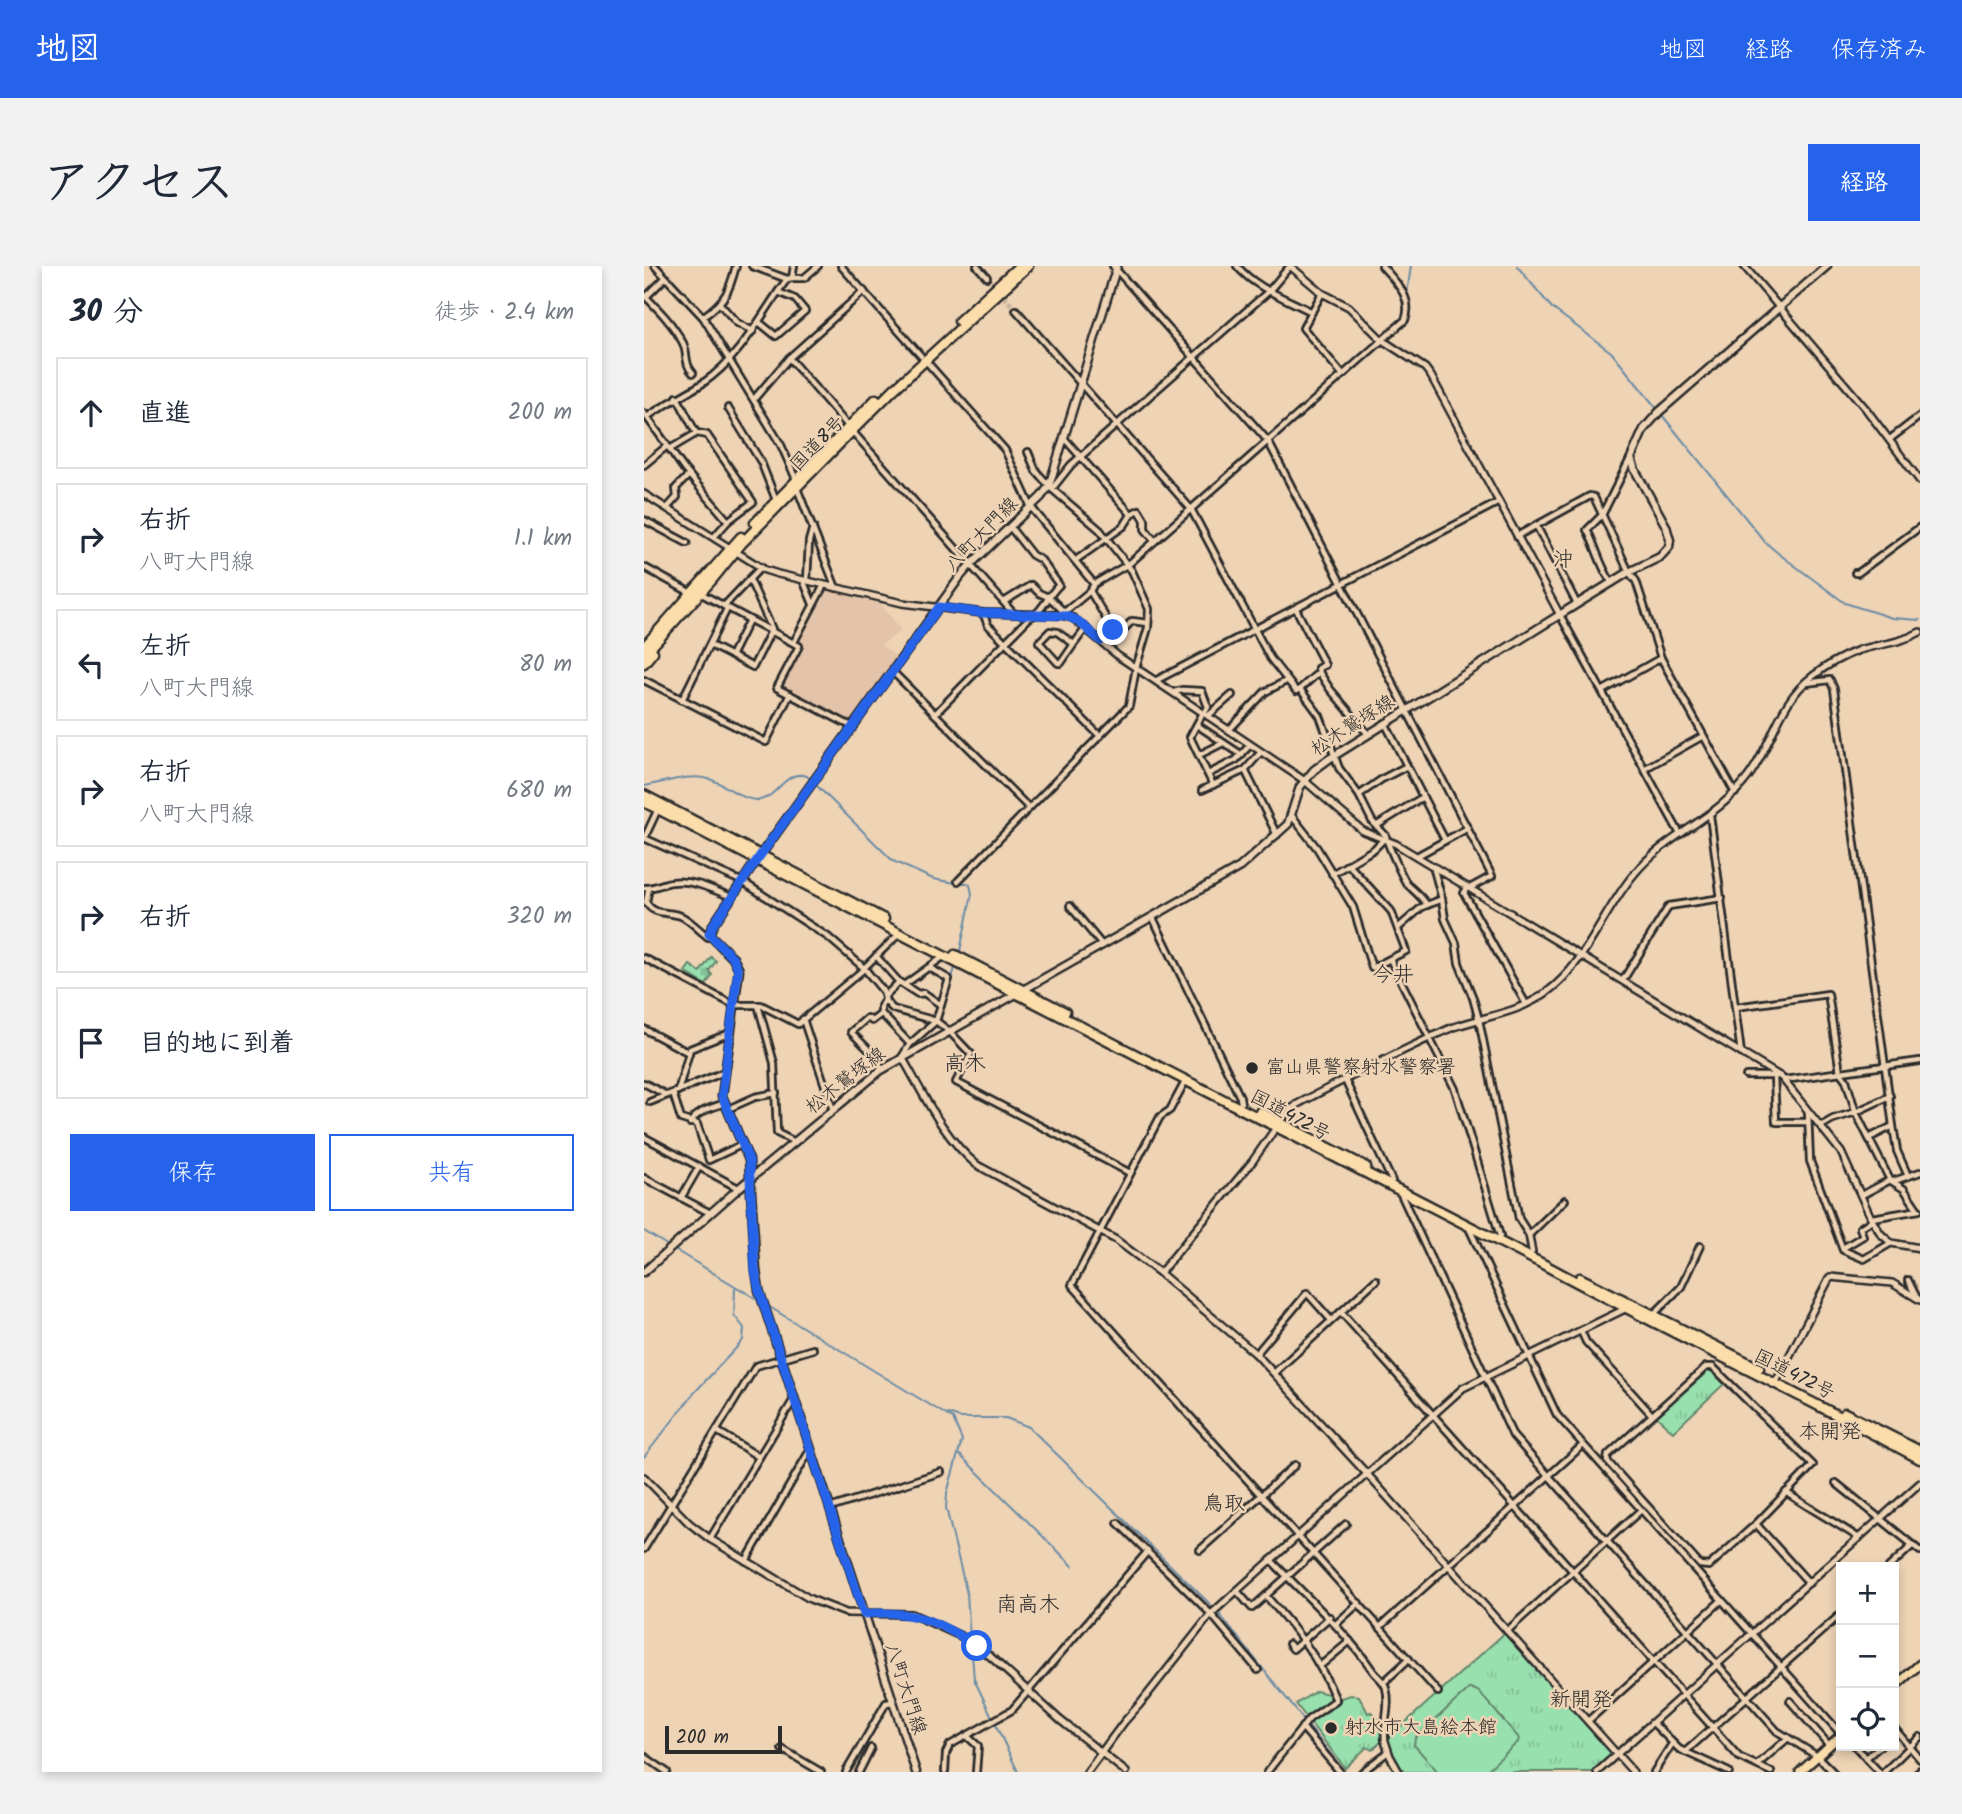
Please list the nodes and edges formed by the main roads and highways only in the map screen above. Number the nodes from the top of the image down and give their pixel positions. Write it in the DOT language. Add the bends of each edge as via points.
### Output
graph roads {
  1 [pos="1019,266"];
  2 [pos="1028,266"];
  3 [pos="1827,266"];
  4 [pos="1116,267"];
  5 [pos="923,358"];
  6 [pos="797,483"];
  7 [pos="734,550"];
  8 [pos="695,593"];
  9 [pos="670,617"];
  10 [pos="668,629"];
  11 [pos="644,638"];
  12 [pos="644,647"];
  13 [pos="644,655"];
  14 [pos="644,663"];
  15 [pos="644,795"];
  16 [pos="644,802"];
  17 [pos="759,858"];
  18 [pos="1022,992"];
  19 [pos="1278,1124"];
  20 [pos="751,1181"];
  21 [pos="644,1272"];
  22 [pos="1629,1307"];
  23 [pos="1777,1380"];
  24 [pos="1920,1451"];
  25 [pos="1920,1459"];
  26 [pos="1920,1664"];
  27 [pos="1899,1683"];
  28 [pos="1836,1739"];
  29 [pos="916,1772"];
  30 [pos="1800,1772"];
  1 -- 5 [label="highway, 国道8号"];
  2 -- 5 [label="highway, 国道8号"];
  3 -- 18 [label="main road, 松木鷲塚線" via="1653,417 1637,440 1631,458 1635,470 1671,540 1660,557 1314,770 1297,793 1292,816 1277,836 1240,867"];
  4 -- 17 [label="main road, 八町大門線" via="1050,488 971,564"];
  5 -- 6 [label="highway, 国道8号"];
  6 -- 7 [label="highway, 国道8号"];
  6 -- 7 [label="highway, 国道8号" via="776,500"];
  7 -- 8 [label="highway, 国道8号"];
  8 -- 9 [label="highway, 国道8号"];
  8 -- 10 [label="highway, 国道8号"];
  9 -- 11 [label="highway"];
  9 -- 12 [label="highway, 国道8号"];
  10 -- 13 [label="highway, 国道8号"];
  10 -- 14 [label="highway"];
  15 -- 17 [label="highway, 国道472号"];
  16 -- 17 [label="highway, 国道472号"];
  17 -- 18 [label="highway, 国道472号"];
  17 -- 18 [label="highway, 国道472号" via="943,956"];
  17 -- 20 [label="main road, 八町大門線" via="713,925 710,937 737,963 739,979 722,1096 744,1143"];
  18 -- 19 [label="highway, 国道472号"];
  18 -- 19 [label="highway, 国道472号"];
  18 -- 20 [label="main road, 松木鷲塚線" via="882,1070"];
  19 -- 22 [label="highway, 国道472号"];
  19 -- 22 [label="highway, 国道472号" via="1532,1252"];
  20 -- 21 [label="main road, 松木鷲塚線"];
  20 -- 29 [label="main road, 八町大門線" via="759,1290"];
  22 -- 23 [label="highway, 国道472号"];
  22 -- 23 [label="highway, 国道472号"];
  23 -- 24 [label="highway, 国道472号"];
  23 -- 25 [label="highway, 国道472号"];
  26 -- 27 [label="main road"];
  28 -- 30 [label="main road"];
}
